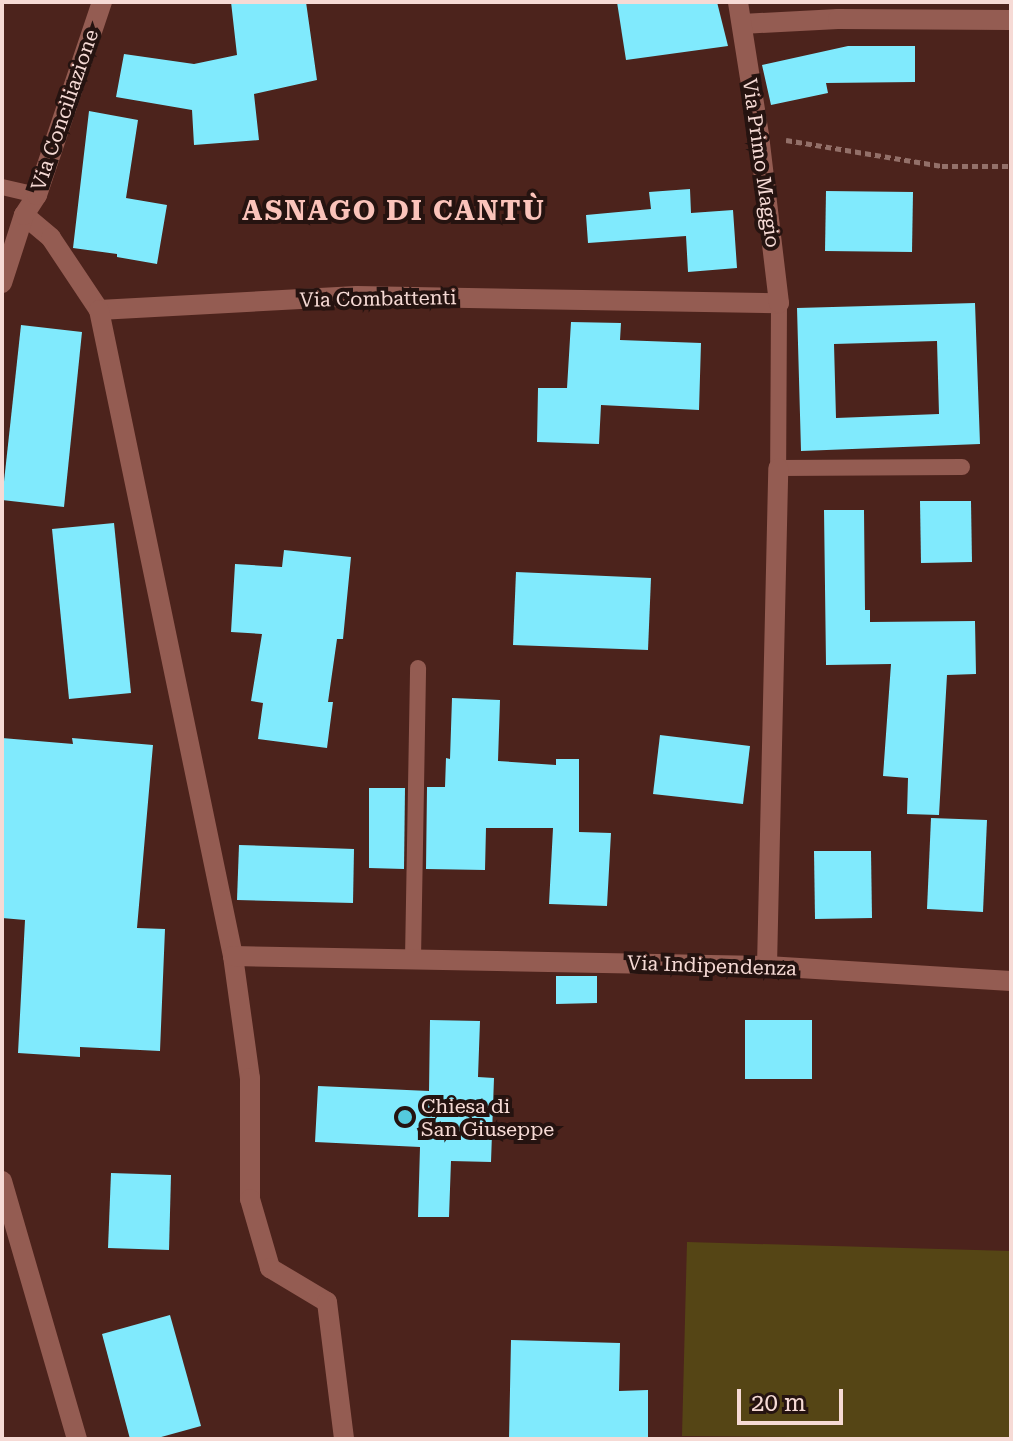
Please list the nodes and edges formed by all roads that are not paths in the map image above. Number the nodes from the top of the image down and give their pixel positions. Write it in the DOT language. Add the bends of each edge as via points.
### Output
graph roads {
  1 [pos="102,2"];
  2 [pos="738,2"];
  3 [pos="1011,20"];
  4 [pos="742,24"];
  5 [pos="2,187"];
  6 [pos="37,195"];
  7 [pos="24,215"];
  8 [pos="2,283"];
  9 [pos="779,303"];
  10 [pos="99,310"];
  11 [pos="962,467"];
  12 [pos="778,468"];
  13 [pos="418,668"];
  14 [pos="233,956"];
  15 [pos="413,959"];
  16 [pos="767,966"];
  17 [pos="1011,981"];
  18 [pos="2,1181"];
  19 [pos="77,1439"];
  20 [pos="344,1439"];
  1 -- 6 [label="street, Via Conciliazione"];
  2 -- 4 [label="street, Via Primo Maggio"];
  3 -- 4 [label="street"];
  4 -- 9 [label="street, Via Primo Maggio"];
  5 -- 6 [label="lane"];
  6 -- 7 [label="street, Via Conciliazione"];
  7 -- 8 [label="street, Via Conciliazione"];
  7 -- 10 [label="street" via="51,238"];
  9 -- 10 [label="street, Via Combattenti" via="357,296"];
  9 -- 12 [label="lane"];
  10 -- 14 [label="street"];
  11 -- 12 [label="lane"];
  12 -- 16 [label="street"];
  13 -- 15 [label="lane"];
  14 -- 15 [label="street, Via Indipendenza"];
  14 -- 20 [label="street" via="250,1078 250,1199 270,1268 327,1302"];
  15 -- 16 [label="street, Via Indipendenza"];
  16 -- 17 [label="street, Via Indipendenza"];
  18 -- 19 [label="street"];
}
